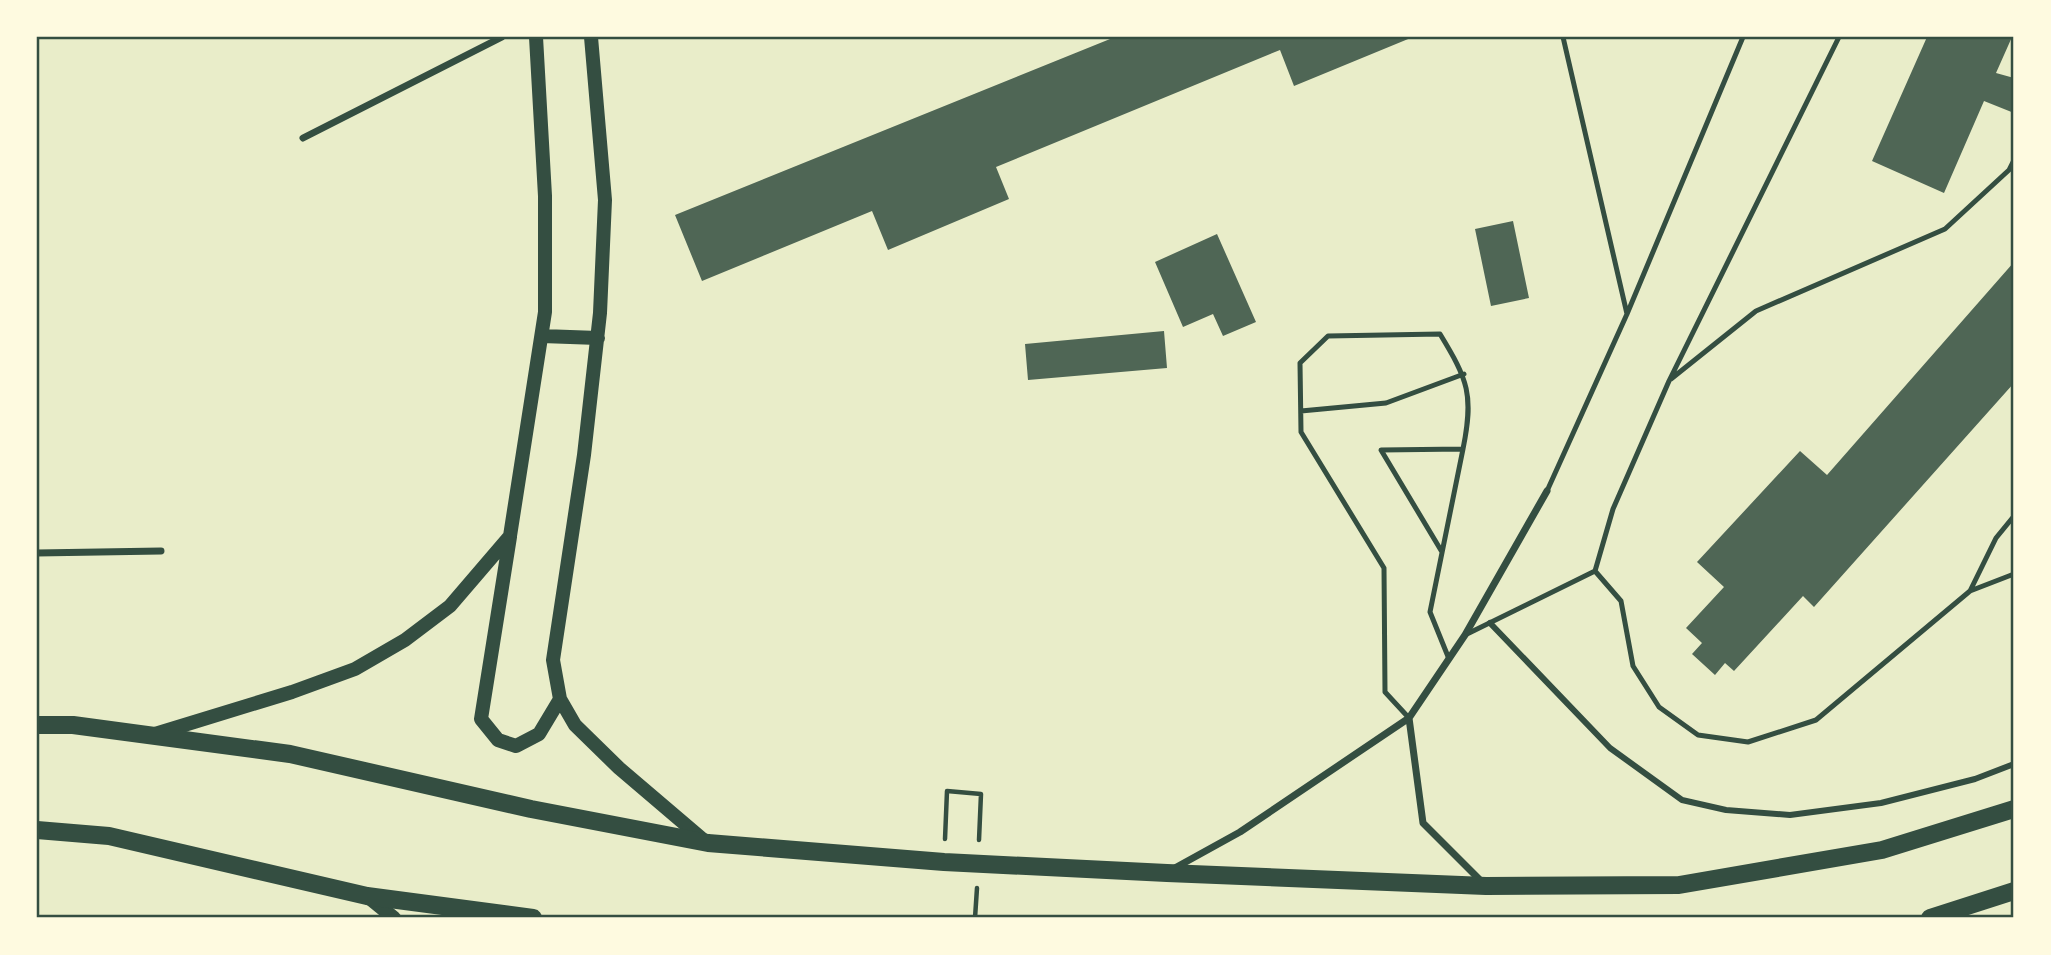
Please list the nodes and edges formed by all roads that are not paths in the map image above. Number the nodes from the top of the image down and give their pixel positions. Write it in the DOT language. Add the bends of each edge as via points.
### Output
graph roads {
  1 [pos="502,37"];
  2 [pos="536,37"];
  3 [pos="591,37"];
  4 [pos="1563,37"];
  5 [pos="1742,37"];
  6 [pos="1839,37"];
  7 [pos="303,138"];
  8 [pos="2014,160"];
  9 [pos="1627,314"];
  10 [pos="542,336"];
  11 [pos="598,338"];
  12 [pos="1464,374"];
  13 [pos="1669,381"];
  14 [pos="1301,411"];
  15 [pos="1462,449"];
  16 [pos="1547,491"];
  17 [pos="2014,516"];
  18 [pos="510,536"];
  19 [pos="161,551"];
  20 [pos="1442,552"];
  21 [pos="37,553"];
  22 [pos="1595,571"];
  23 [pos="2014,574"];
  24 [pos="1970,591"];
  25 [pos="1490,623"];
  26 [pos="1465,635"];
  27 [pos="1448,659"];
  28 [pos="560,699"];
  29 [pos="1409,718"];
  30 [pos="37,724"];
  31 [pos="150,736"];
  32 [pos="2014,764"];
  33 [pos="2014,809"];
  34 [pos="37,830"];
  35 [pos="708,844"];
  36 [pos="1167,873"];
  37 [pos="1486,886"];
  38 [pos="2014,891"];
  39 [pos="367,896"];
  40 [pos="394,918"];
  41 [pos="533,918"];
  42 [pos="1930,918"];
  1 -- 7 [label="street"];
  2 -- 10 [label="main road" via="545,196"];
  3 -- 11 [label="main road" via="605,200"];
  4 -- 9 [label="lane"];
  5 -- 9 [label="lane"];
  6 -- 13 [label="lane"];
  8 -- 13 [label="lane" via="2009,170 1945,229 1756,311"];
  9 -- 16 [label="lane"];
  10 -- 11 [label="main road"];
  10 -- 18 [label="main road"];
  11 -- 28 [label="main road" via="553,660"];
  12 -- 14 [label="lane" via="1386,403"];
  12 -- 14 [label="lane" via="1440,334 1328,336 1300,363"];
  12 -- 15 [label="lane" via="1471,413"];
  13 -- 22 [label="lane" via="1613,509"];
  14 -- 29 [label="lane" via="1301,432 1384,568 1385,692"];
  15 -- 20 [label="lane"];
  15 -- 20 [label="lane" via="1381,450"];
  16 -- 26 [label="street"];
  17 -- 24 [label="lane" via="1996,538"];
  18 -- 28 [label="main road" via="481,719 498,740 516,746 539,734"];
  18 -- 31 [label="main road" via="450,606 355,669"];
  19 -- 21 [label="street"];
  20 -- 27 [label="lane" via="1430,612"];
  22 -- 24 [label="lane" via="1621,601 1633,666 1659,707 1699,735 1748,741 1816,720"];
  22 -- 25 [label="lane"];
  23 -- 24 [label="lane"];
  25 -- 26 [label="lane"];
  25 -- 32 [label="street" via="1610,748 1682,800 1726,810 1790,815 1881,803"];
  26 -- 27 [label="street"];
  27 -- 29 [label="street"];
  28 -- 35 [label="main road" via="575,725"];
  29 -- 36 [label="street" via="1240,832"];
  29 -- 37 [label="street" via="1423,823"];
  30 -- 31 [label="main road"];
  31 -- 35 [label="main road" via="290,754"];
  33 -- 37 [label="main road" via="1882,850 1679,885"];
  34 -- 39 [label="main road" via="108,836"];
  35 -- 36 [label="main road"];
  36 -- 37 [label="main road"];
  38 -- 42 [label="main road"];
  39 -- 40 [label="main road"];
  39 -- 41 [label="main road"];
}
